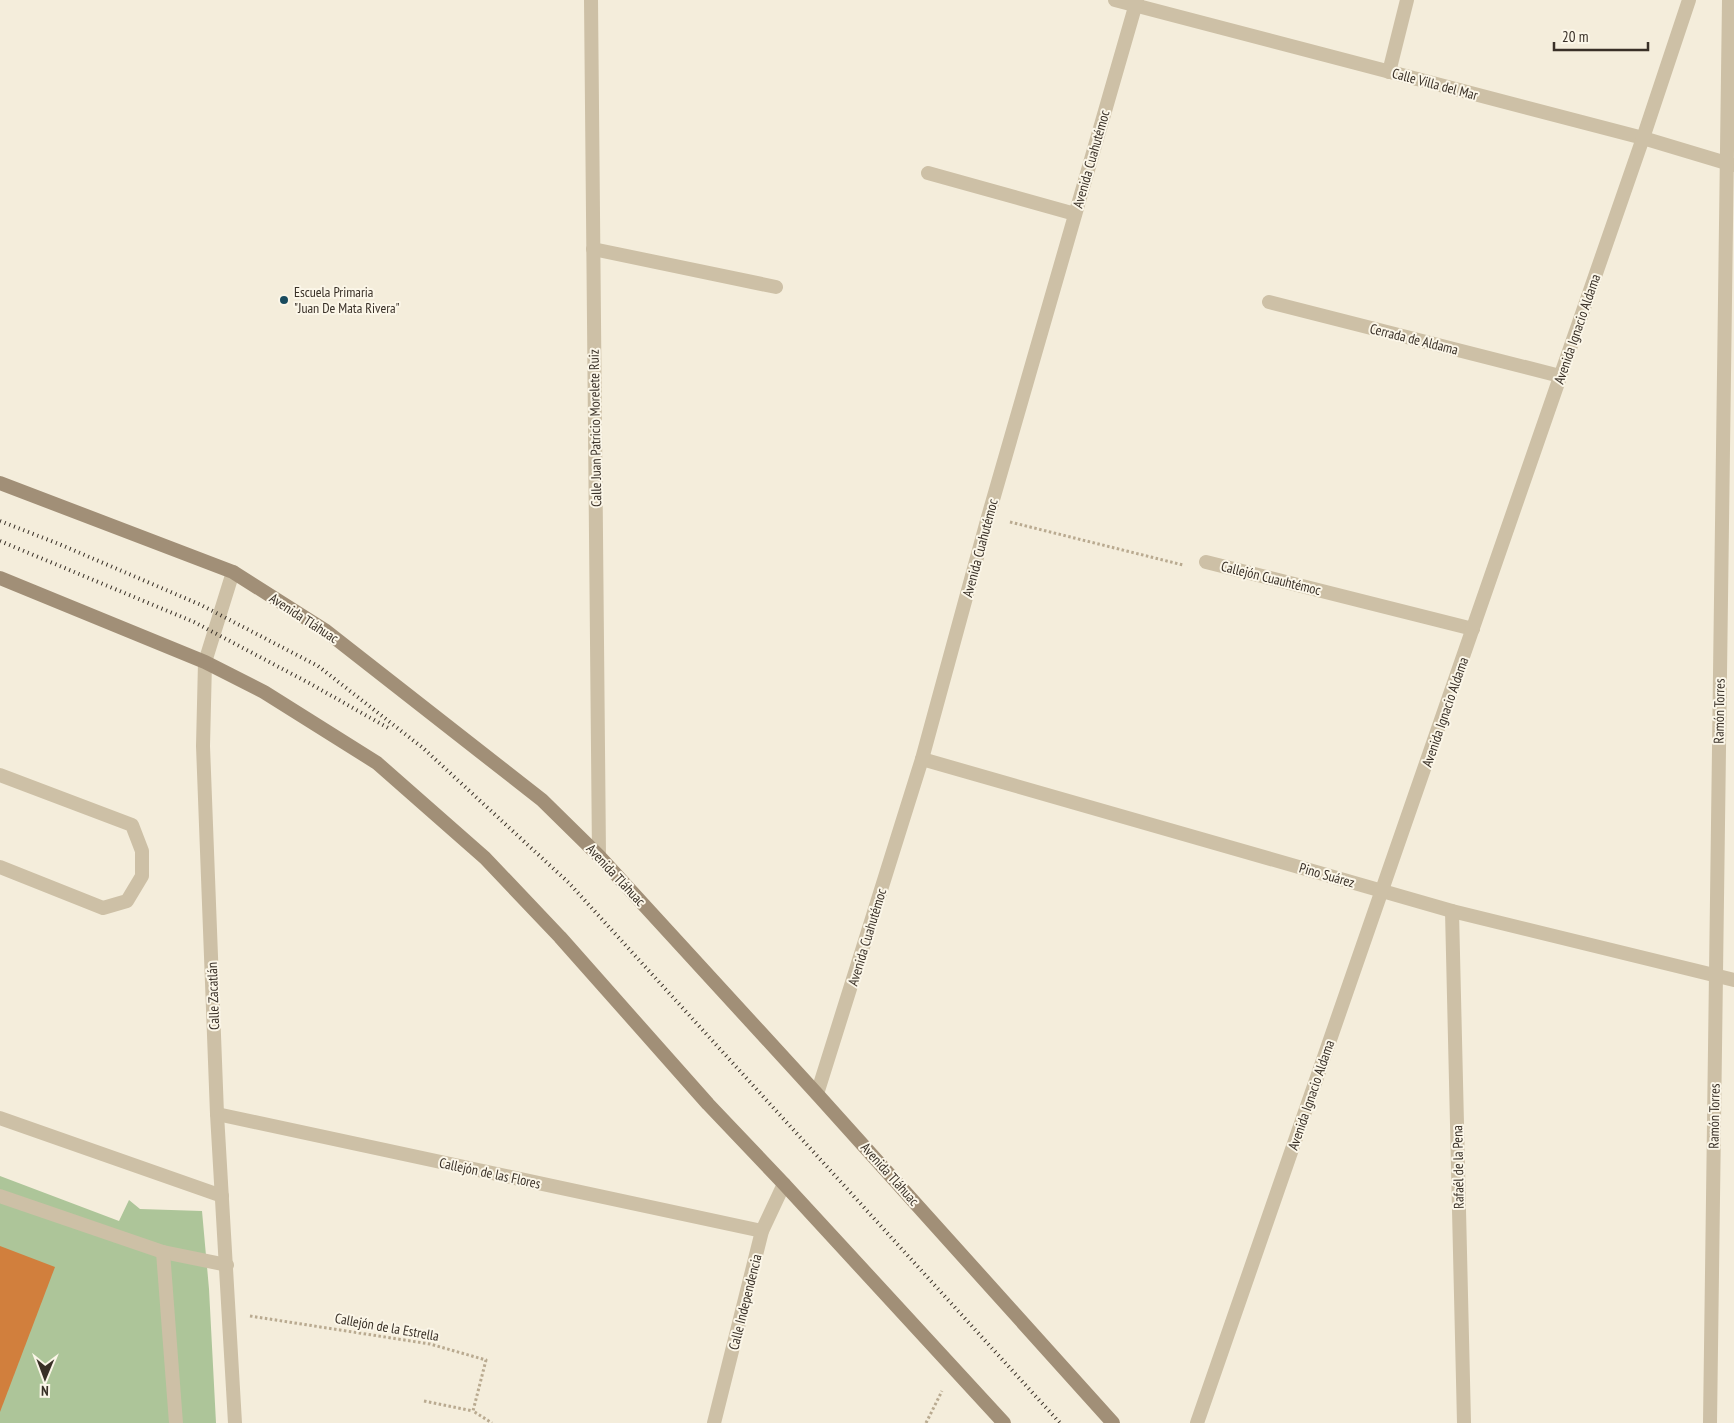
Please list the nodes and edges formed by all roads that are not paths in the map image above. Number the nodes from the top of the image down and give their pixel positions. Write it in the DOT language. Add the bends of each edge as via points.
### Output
graph roads {
  1 [pos="591,0"];
  2 [pos="1115,0"];
  3 [pos="1407,0"];
  4 [pos="1689,0"];
  5 [pos="1729,0"];
  6 [pos="1136,3"];
  7 [pos="1389,72"];
  8 [pos="1644,138"];
  9 [pos="1730,164"];
  10 [pos="928,173"];
  11 [pos="1076,214"];
  12 [pos="593,249"];
  13 [pos="776,287"];
  14 [pos="1269,302"];
  15 [pos="1560,376"];
  16 [pos="0,483"];
  17 [pos="1728,517"];
  18 [pos="1206,562"];
  19 [pos="233,572"];
  20 [pos="0,578"];
  21 [pos="1473,629"];
  22 [pos="205,662"];
  23 [pos="922,759"];
  24 [pos="0,775"];
  25 [pos="599,856"];
  26 [pos="0,866"];
  27 [pos="1383,891"];
  28 [pos="1452,910"];
  29 [pos="1716,975"];
  30 [pos="1734,980"];
  31 [pos="817,1094"];
  32 [pos="218,1114"];
  33 [pos="0,1118"];
  34 [pos="784,1184"];
  35 [pos="0,1196"];
  36 [pos="222,1196"];
  37 [pos="762,1231"];
  38 [pos="163,1252"];
  39 [pos="227,1265"];
  40 [pos="176,1423"];
  41 [pos="235,1423"];
  42 [pos="714,1423"];
  43 [pos="1004,1423"];
  44 [pos="1113,1423"];
  45 [pos="1197,1423"];
  46 [pos="1464,1423"];
  47 [pos="1710,1423"];
  1 -- 12 [label="street, Calle Juan Patricio Morelete Ruiz"];
  2 -- 6 [label="street, Calle Villa del Mar"];
  3 -- 7 [label="street"];
  4 -- 8 [label="street, Avenida Ignacio Aldama"];
  5 -- 9 [label="street, Ramón Torres"];
  6 -- 7 [label="street, Calle Villa del Mar"];
  6 -- 11 [label="street, Avenida Cuahutémoc"];
  7 -- 8 [label="street, Calle Villa del Mar"];
  8 -- 9 [label="street, Calle Villa del Mar"];
  8 -- 15 [label="street, Avenida Ignacio Aldama"];
  9 -- 17 [label="street, Ramón Torres"];
  10 -- 11 [label="street"];
  11 -- 23 [label="street, Avenida Cuahutémoc"];
  12 -- 13 [label="street"];
  12 -- 25 [label="street, Calle Juan Patricio Morelete Ruiz"];
  14 -- 15 [label="street, Cerrada de Aldama"];
  15 -- 21 [label="street, Avenida Ignacio Aldama"];
  16 -- 19 [label="main road, Avenida Tláhuac"];
  17 -- 29 [label="street, Ramón Torres"];
  18 -- 21 [label="street, Callejón Cuauhtémoc"];
  19 -- 22 [label="street, Calle Zacatlán"];
  19 -- 25 [label="main road, Avenida Tláhuac" via="326,631 405,691 542,800"];
  20 -- 22 [label="main road"];
  21 -- 27 [label="street, Avenida Ignacio Aldama"];
  22 -- 32 [label="street, Calle Zacatlán" via="203,746"];
  22 -- 34 [label="main road" via="264,692 377,763 485,858"];
  23 -- 27 [label="street, Pino Suárez"];
  23 -- 31 [label="street, Avenida Cuahutémoc"];
  24 -- 26 [label="street" via="132,825 142,851 142,876 127,901 103,908"];
  25 -- 31 [label="main road, Avenida Tláhuac"];
  27 -- 28 [label="street, Pino Suárez"];
  27 -- 45 [label="street, Avenida Ignacio Aldama"];
  28 -- 29 [label="street, Pino Suárez"];
  28 -- 46 [label="street, Rafaél de la Pena"];
  29 -- 30 [label="street, Pino Suárez"];
  29 -- 47 [label="street, Ramón Torres"];
  31 -- 44 [label="main road, Avenida Tláhuac"];
  32 -- 36 [label="street, Calle Zacatlán"];
  32 -- 37 [label="street, Callejón de las Flores"];
  33 -- 36 [label="street"];
  34 -- 37 [label="street, Calle Independencia"];
  34 -- 43 [label="main road"];
  35 -- 38 [label="street"];
  36 -- 39 [label="street, Calle Zacatlán"];
  37 -- 42 [label="street, Calle Independencia"];
  38 -- 39 [label="street"];
  38 -- 40 [label="street"];
  39 -- 41 [label="street, Calle Zacatlán"];
}
